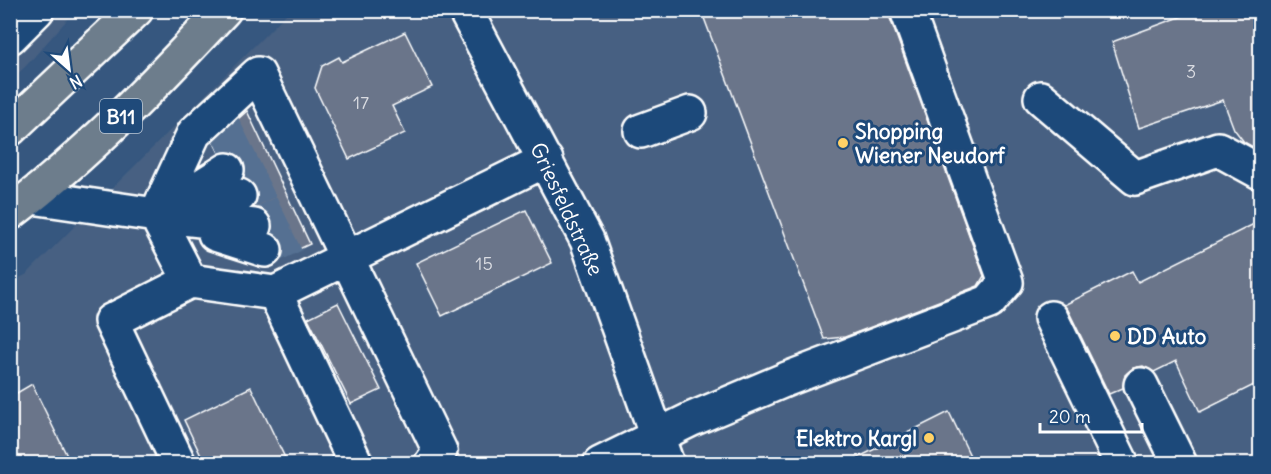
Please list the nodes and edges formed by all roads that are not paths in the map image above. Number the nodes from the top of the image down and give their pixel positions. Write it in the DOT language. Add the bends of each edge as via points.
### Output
graph roads {
  1 [pos="37,10"];
  2 [pos="136,10"];
  3 [pos="224,10"];
  4 [pos="907,10"];
  5 [pos="463,15"];
  6 [pos="10,37"];
  7 [pos="1041,98"];
  8 [pos="690,113"];
  9 [pos="10,129"];
  10 [pos="641,131"];
  11 [pos="546,160"];
  12 [pos="227,169"];
  13 [pos="1260,172"];
  14 [pos="21,205"];
  15 [pos="156,215"];
  16 [pos="259,238"];
  17 [pos="348,258"];
  18 [pos="190,281"];
  19 [pos="275,293"];
  20 [pos="1051,318"];
  21 [pos="1141,385"];
  22 [pos="662,450"];
  23 [pos="179,464"];
  24 [pos="356,464"];
  25 [pos="431,464"];
  26 [pos="600,464"];
  27 [pos="1122,464"];
  28 [pos="1180,464"];
  1 -- 6 [label="street"];
  2 -- 9 [label="main road"];
  3 -- 14 [label="main road, B11" via="148,91"];
  4 -- 22 [label="street" via="1006,282 989,302 787,379"];
  5 -- 11 [label="street, Griesfeldstraße"];
  7 -- 13 [label="street" via="1135,178 1218,149"];
  8 -- 10 [label="street"];
  11 -- 17 [label="street"];
  11 -- 22 [label="street, Griesfeldstraße" via="587,240"];
  12 -- 15 [label="street"];
  14 -- 15 [label="street"];
  15 -- 16 [label="street"];
  15 -- 17 [label="street" via="194,133 258,75 278,145 311,213"];
  15 -- 18 [label="street"];
  17 -- 19 [label="street"];
  17 -- 25 [label="street" via="440,451"];
  18 -- 19 [label="street"];
  18 -- 23 [label="street" via="111,321"];
  19 -- 24 [label="street"];
  20 -- 27 [label="street"];
  21 -- 28 [label="street"];
  22 -- 26 [label="street"];
}
